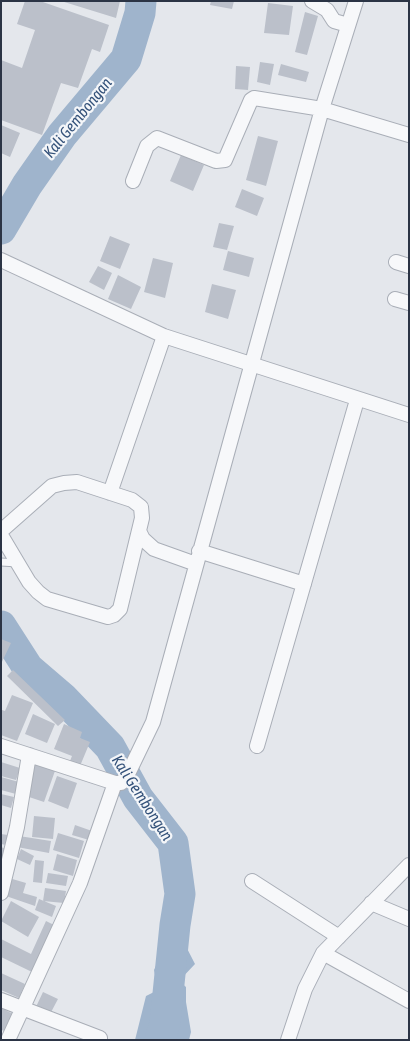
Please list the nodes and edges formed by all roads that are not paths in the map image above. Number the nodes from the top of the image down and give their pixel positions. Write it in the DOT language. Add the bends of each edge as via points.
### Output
graph roads {
  1 [pos="312,1"];
  2 [pos="356,1"];
  3 [pos="348,26"];
  4 [pos="322,109"];
  5 [pos="409,135"];
  6 [pos="133,181"];
  7 [pos="4,262"];
  8 [pos="164,336"];
  9 [pos="251,365"];
  10 [pos="357,400"];
  11 [pos="409,415"];
  12 [pos="110,493"];
  13 [pos="139,531"];
  14 [pos="1,532"];
  15 [pos="1,535"];
  16 [pos="198,557"];
  17 [pos="1,562"];
  18 [pos="18,563"];
  19 [pos="304,584"];
  20 [pos="1,746"];
  21 [pos="257,746"];
  22 [pos="29,755"];
  23 [pos="120,781"];
  24 [pos="409,865"];
  25 [pos="252,881"];
  26 [pos="1,893"];
  27 [pos="371,903"];
  28 [pos="409,919"];
  29 [pos="339,937"];
  30 [pos="323,953"];
  31 [pos="1,1000"];
  32 [pos="409,1001"];
  33 [pos="23,1009"];
  34 [pos="100,1038"];
  35 [pos="8,1040"];
  36 [pos="288,1040"];
  1 -- 3 [label="street" via="327,10 334,21"];
  2 -- 3 [label="street"];
  3 -- 4 [label="street"];
  4 -- 5 [label="street"];
  4 -- 6 [label="street" via="263,98 252,99 224,160 216,161 157,138 147,146"];
  4 -- 9 [label="street"];
  7 -- 8 [label="street"];
  8 -- 9 [label="street"];
  8 -- 12 [label="street"];
  9 -- 10 [label="street"];
  9 -- 16 [label="street"];
  10 -- 11 [label="street"];
  10 -- 19 [label="street"];
  12 -- 13 [label="street" via="141,506"];
  12 -- 14 [label="street" via="77,482 52,486"];
  13 -- 16 [label="street" via="154,549"];
  13 -- 18 [label="street" via="120,609 108,617 47,599 29,582"];
  15 -- 18 [label="street"];
  16 -- 19 [label="street"];
  16 -- 23 [label="street" via="153,722"];
  17 -- 18 [label="lane"];
  19 -- 21 [label="street"];
  20 -- 22 [label="street"];
  22 -- 23 [label="street"];
  22 -- 26 [label="street"];
  23 -- 33 [label="street" via="80,884"];
  24 -- 27 [label="street"];
  25 -- 29 [label="street"];
  27 -- 28 [label="street"];
  27 -- 29 [label="street"];
  29 -- 30 [label="street"];
  30 -- 32 [label="street"];
  30 -- 36 [label="street" via="305,989"];
  31 -- 33 [label="street"];
  33 -- 34 [label="street"];
  33 -- 35 [label="street"];
}
